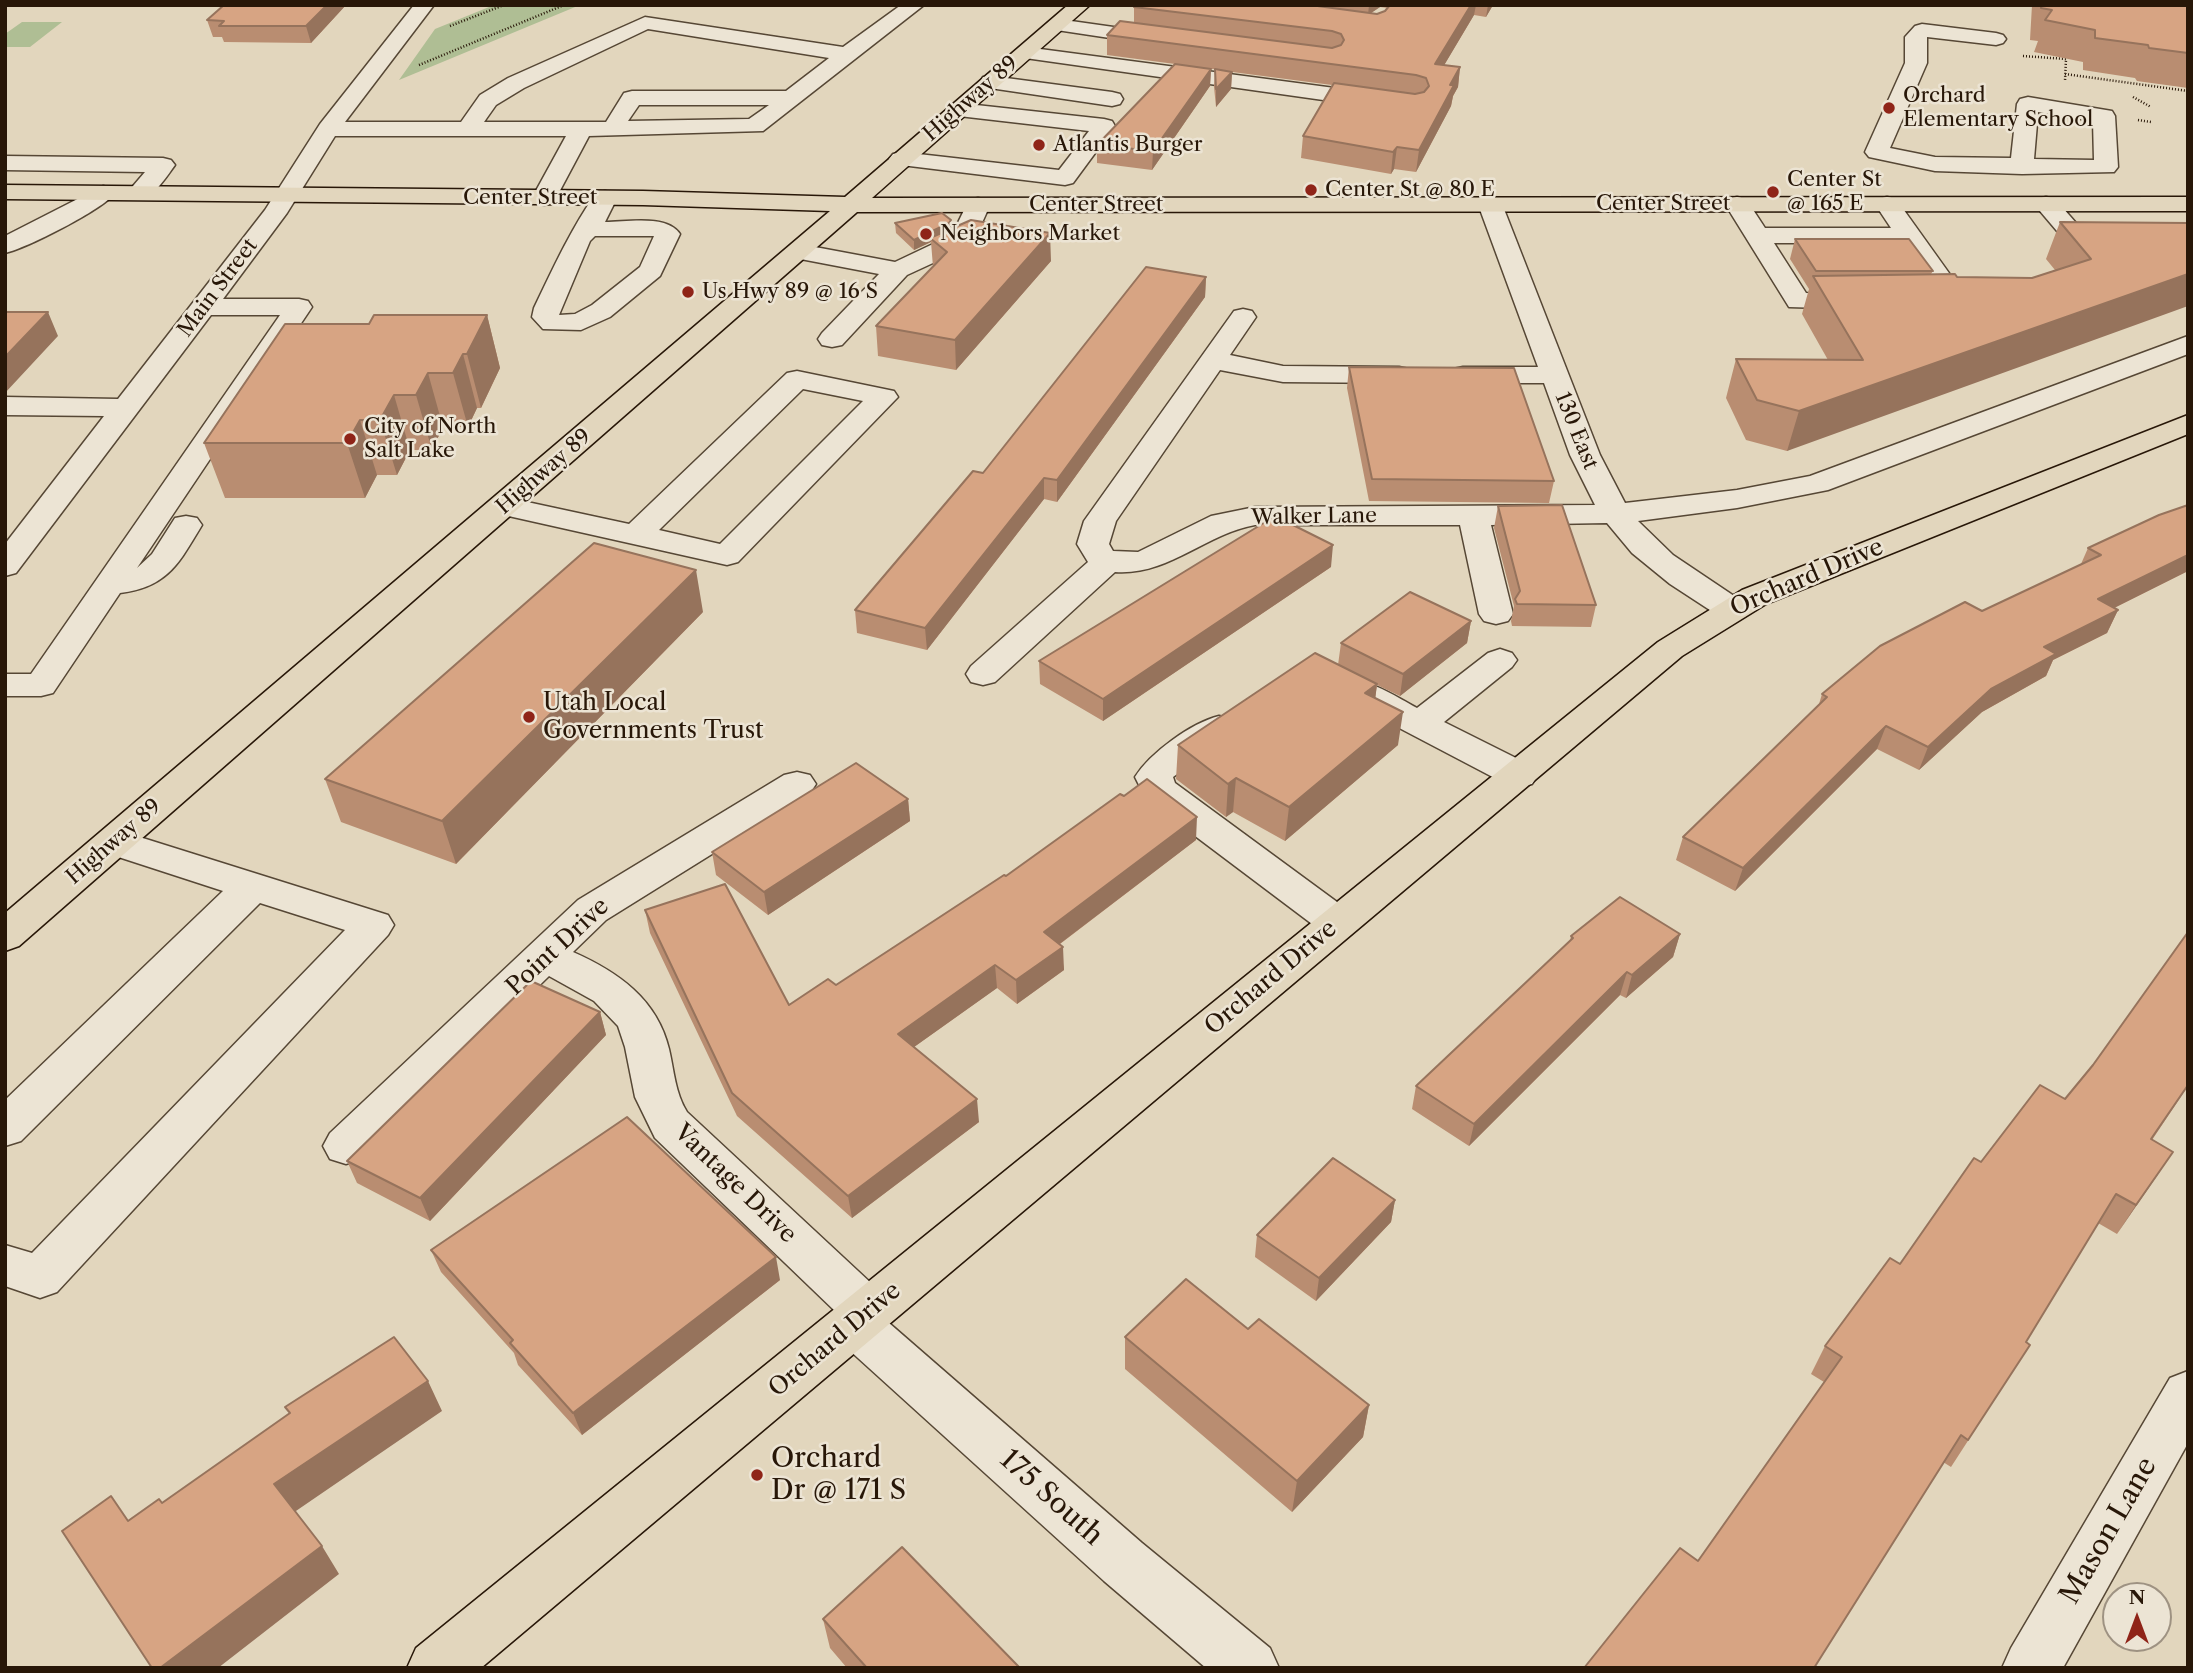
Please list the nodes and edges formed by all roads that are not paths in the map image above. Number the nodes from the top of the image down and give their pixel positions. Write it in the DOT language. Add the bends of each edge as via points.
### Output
graph roads {
  1 [pos="424,5"];
  2 [pos="682,5"];
  3 [pos="914,5"];
  4 [pos="1080,5"];
  5 [pos="645,23"];
  6 [pos="1057,24"];
  7 [pos="1996,39"];
  8 [pos="1183,42"];
  9 [pos="1025,52"];
  10 [pos="847,54"];
  11 [pos="991,82"];
  12 [pos="791,98"];
  13 [pos="1112,99"];
  14 [pos="1399,103"];
  15 [pos="958,110"];
  16 [pos="613,128"];
  17 [pos="328,129"];
  18 [pos="468,129"];
  19 [pos="581,129"];
  20 [pos="901,159"];
  21 [pos="5,163"];
  22 [pos="1935,164"];
  23 [pos="2022,167"];
  24 [pos="5,192"];
  25 [pos="103,192"];
  26 [pos="139,192"];
  27 [pos="285,195"];
  28 [pos="544,198"];
  29 [pos="604,198"];
  30 [pos="1490,204"];
  31 [pos="1737,204"];
  32 [pos="1887,204"];
  33 [pos="1931,204"];
  34 [pos="2046,204"];
  35 [pos="2188,204"];
  36 [pos="853,205"];
  37 [pos="978,205"];
  38 [pos="589,229"];
  39 [pos="1909,235"];
  40 [pos="1758,236"];
  41 [pos="2188,239"];
  42 [pos="5,246"];
  43 [pos="799,252"];
  44 [pos="898,270"];
  45 [pos="1877,301"];
  46 [pos="1917,301"];
  47 [pos="204,307"];
  48 [pos="1243,317"];
  49 [pos="832,339"];
  50 [pos="2188,344"];
  51 [pos="1214,360"];
  52 [pos="1554,375"];
  53 [pos="5,407"];
  54 [pos="126,408"];
  55 [pos="2188,424"];
  56 [pos="504,506"];
  57 [pos="1616,514"];
  58 [pos="1473,515"];
  59 [pos="186,525"];
  60 [pos="636,535"];
  61 [pos="1108,561"];
  62 [pos="5,566"];
  63 [pos="108,585"];
  64 [pos="1731,609"];
  65 [pos="1496,614"];
  66 [pos="1500,660"];
  67 [pos="983,674"];
  68 [pos="1322,674"];
  69 [pos="5,685"];
  70 [pos="1251,705"];
  71 [pos="1419,724"];
  72 [pos="1519,775"];
  73 [pos="797,784"];
  74 [pos="114,842"];
  75 [pos="253,886"];
  76 [pos="1338,923"];
  77 [pos="5,936"];
  78 [pos="545,957"];
  79 [pos="5,1128"];
  80 [pos="346,1146"];
  81 [pos="5,1265"];
  82 [pos="862,1318"];
  83 [pos="2188,1394"];
  84 [pos="436,1668"];
  85 [pos="1250,1668"];
  86 [pos="2031,1668"];
  1 -- 17 [label="street, Main Street"];
  2 -- 5 [label="street"];
  3 -- 10 [label="street"];
  4 -- 6 [label="main road, Highway 89"];
  5 -- 10 [label="street"];
  5 -- 18 [label="street" via="516,83 488,100"];
  6 -- 8 [label="street"];
  6 -- 9 [label="main road, Highway 89"];
  7 -- 22 [label="street" via="1922,30 1915,37 1916,63 1877,152"];
  9 -- 11 [label="main road, Highway 89"];
  9 -- 14 [label="street"];
  10 -- 12 [label="street"];
  11 -- 13 [label="street"];
  11 -- 15 [label="main road, Highway 89"];
  12 -- 16 [label="street" via="755,126"];
  12 -- 16 [label="street" via="632,98"];
  15 -- 20 [label="main road, Highway 89"];
  15 -- 20 [label="street" via="1104,126 1065,178"];
  16 -- 19 [label="street"];
  17 -- 18 [label="street"];
  17 -- 27 [label="street, Main Street"];
  18 -- 19 [label="street"];
  19 -- 28 [label="street"];
  20 -- 36 [label="main road, Highway 89"];
  21 -- 26 [label="street" via="163,165"];
  22 -- 23 [label="street"];
  22 -- 33 [label="street"];
  24 -- 25 [label="main road, Center Street"];
  25 -- 26 [label="main road, Center Street"];
  25 -- 42 [label="street"];
  26 -- 27 [label="main road, Center Street"];
  27 -- 28 [label="main road, Center Street"];
  27 -- 47 [label="street, Main Street"];
  28 -- 29 [label="main road, Center Street"];
  29 -- 36 [label="main road, Center Street"];
  29 -- 38 [label="street"];
  30 -- 31 [label="main road, Center Street"];
  30 -- 37 [label="main road, Center Street"];
  30 -- 52 [label="street, 130 East"];
  31 -- 32 [label="main road, Center Street"];
  31 -- 40 [label="street"];
  32 -- 33 [label="main road, Center Street"];
  32 -- 39 [label="street"];
  33 -- 34 [label="main road, Center Street"];
  34 -- 35 [label="main road, Center Street"];
  34 -- 41 [label="street" via="2077,239"];
  36 -- 37 [label="main road, Center Street"];
  36 -- 43 [label="main road, Highway 89"];
  37 -- 44 [label="street" via="963,240"];
  38 -- 38 [label="street" via="579,238 547,308 545,317 552,323 581,323 601,311 655,267 668,234 656,229"];
  39 -- 40 [label="street"];
  39 -- 46 [label="street" via="1956,301"];
  40 -- 45 [label="street" via="1798,301"];
  43 -- 44 [label="street"];
  43 -- 56 [label="main road, Highway 89"];
  44 -- 49 [label="street"];
  47 -- 54 [label="street, Main Street"];
  47 -- 63 [label="street" via="299,307"];
  48 -- 51 [label="street"];
  50 -- 57 [label="street, Walker Lane" via="1817,484"];
  51 -- 52 [label="street" via="1297,375"];
  51 -- 61 [label="street" via="1100,521 1093,544"];
  52 -- 57 [label="street, 130 East" via="1593,474"];
  53 -- 54 [label="street"];
  54 -- 62 [label="street, Main Street"];
  55 -- 64 [label="main road, Orchard Drive"];
  56 -- 60 [label="street"];
  56 -- 74 [label="main road, Highway 89"];
  57 -- 58 [label="street, Walker Lane"];
  57 -- 64 [label="street, 130 East" via="1641,546"];
  58 -- 61 [label="street, Walker Lane" via="1243,518 1212,528 1161,555"];
  58 -- 65 [label="street"];
  59 -- 63 [label="street" via="150,575 133,583"];
  60 -- 60 [label="street" via="727,555 884,397 797,379"];
  61 -- 67 [label="street"];
  63 -- 69 [label="street" via="40,685"];
  64 -- 72 [label="main road, Orchard Drive" via="1670,649"];
  66 -- 71 [label="street"];
  68 -- 71 [label="street"];
  70 -- 76 [label="street" via="1160,768 1154,777 1159,790"];
  71 -- 72 [label="street"];
  72 -- 76 [label="main road, Orchard Drive"];
  73 -- 78 [label="street, Point Drive" via="592,910"];
  74 -- 75 [label="street"];
  74 -- 77 [label="main road, Highway 89"];
  75 -- 79 [label="street"];
  75 -- 81 [label="street" via="374,925 40,1277"];
  76 -- 82 [label="main road, Orchard Drive"];
  78 -- 80 [label="street, Point Drive"];
  78 -- 82 [label="street, Vantage Drive" via="579,971 635,1014 645,1039 653,1089 671,1125"];
  82 -- 84 [label="main road, Orchard Drive"];
  82 -- 85 [label="street, 175 South" via="1123,1562"];
  83 -- 86 [label="street, Mason Lane"];
}
